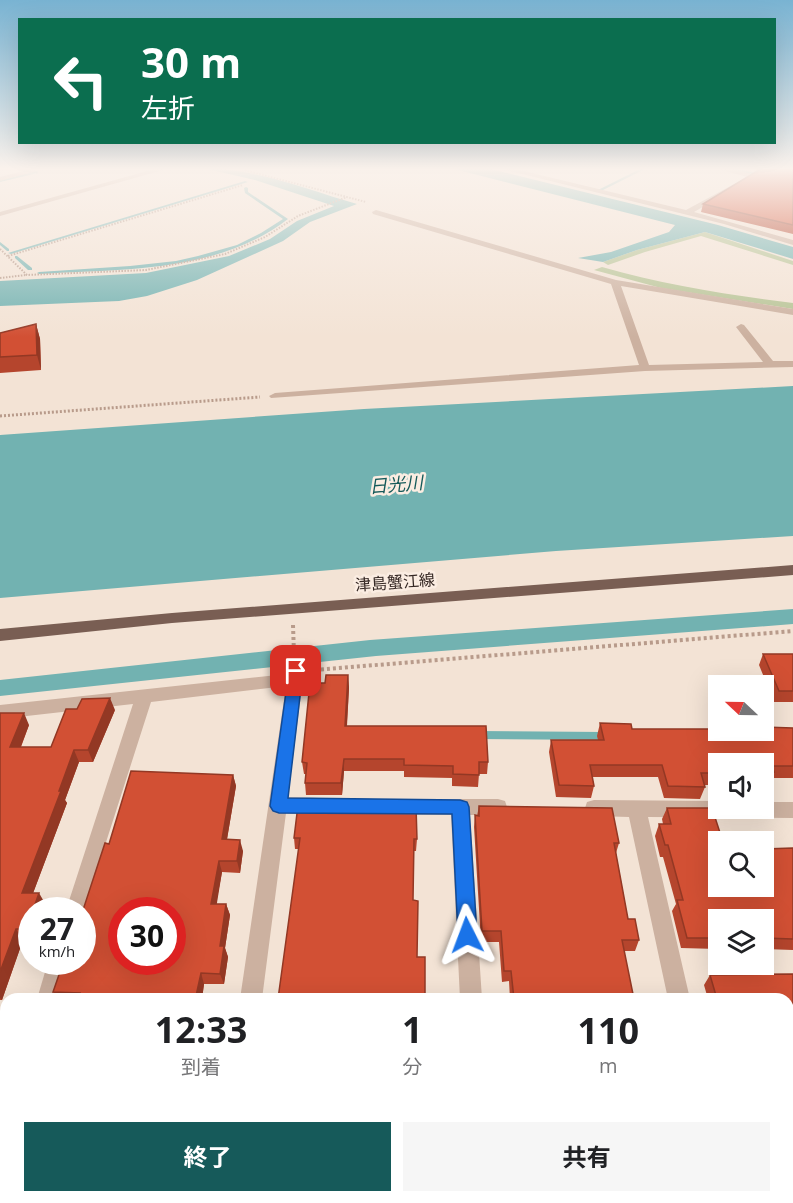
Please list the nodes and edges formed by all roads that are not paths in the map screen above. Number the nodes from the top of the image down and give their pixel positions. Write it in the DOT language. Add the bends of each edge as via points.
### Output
graph roads {
  1 [pos="417,224"];
  2 [pos="726,224"];
  3 [pos="793,243"];
  4 [pos="615,282"];
  5 [pos="793,312"];
  6 [pos="741,327"];
  7 [pos="770,364"];
  8 [pos="793,364"];
  9 [pos="645,368"];
  10 [pos="275,396"];
  11 [pos="793,570"];
  12 [pos="0,635"];
  13 [pos="144,696"];
  14 [pos="0,711"];
  15 [pos="279,806"];
  16 [pos="335,806"];
  17 [pos="381,806"];
  18 [pos="460,807"];
  19 [pos="519,808"];
  20 [pos="578,808"];
  21 [pos="637,809"];
  22 [pos="793,810"];
  23 [pos="80,897"];
  24 [pos="55,975"];
  25 [pos="50,993"];
  26 [pos="252,993"];
  27 [pos="471,993"];
  28 [pos="678,993"];
  1 -- 4 [label="street"];
  2 -- 3 [label="street"];
  4 -- 5 [label="street"];
  4 -- 9 [label="street"];
  6 -- 7 [label="street"];
  7 -- 8 [label="street"];
  7 -- 9 [label="street"];
  9 -- 10 [label="street"];
  11 -- 12 [label="main road, 津島蟹江線"];
  13 -- 14 [label="street"];
  13 -- 15 [label="street" via="295,675"];
  13 -- 23 [label="street"];
  15 -- 16 [label="street"];
  15 -- 26 [label="street"];
  17 -- 18 [label="street"];
  18 -- 19 [label="street"];
  18 -- 27 [label="street"];
  20 -- 21 [label="street"];
  21 -- 22 [label="street"];
  21 -- 28 [label="street"];
  24 -- 25 [label="street"];
}
